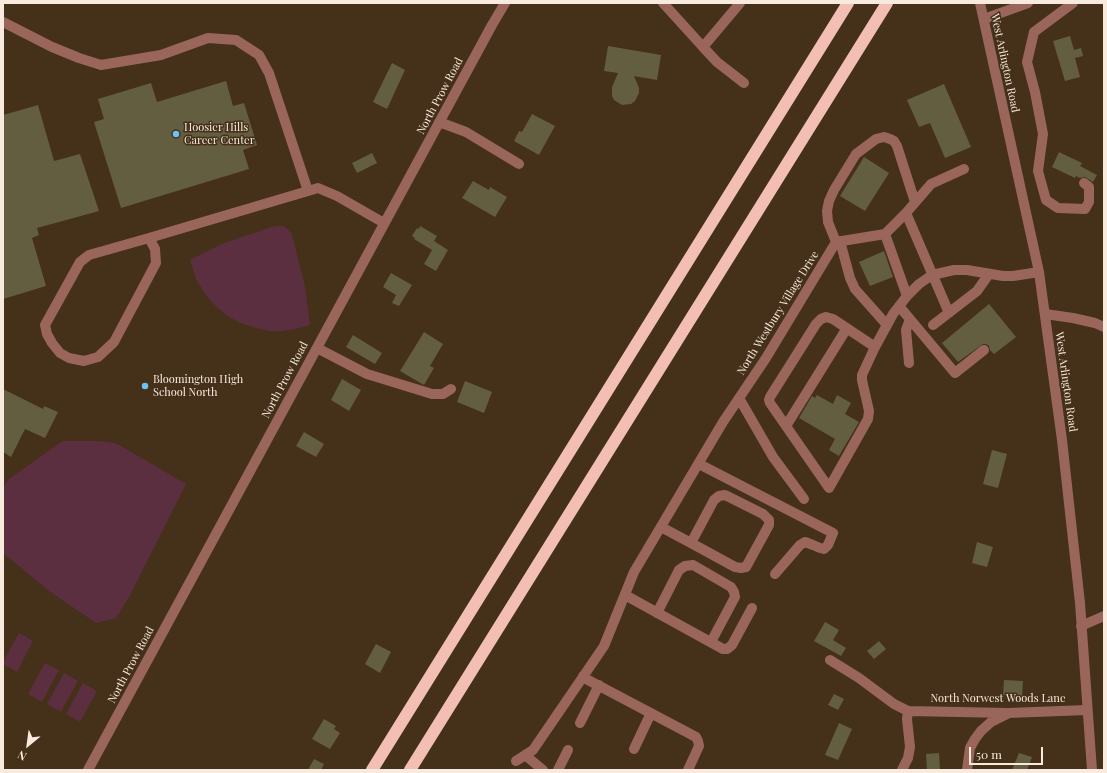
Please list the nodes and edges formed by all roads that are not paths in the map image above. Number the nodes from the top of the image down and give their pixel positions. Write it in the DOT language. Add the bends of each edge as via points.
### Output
graph roads {
  1 [pos="505,3"];
  2 [pos="663,3"];
  3 [pos="740,3"];
  4 [pos="848,3"];
  5 [pos="887,3"];
  6 [pos="980,3"];
  7 [pos="1028,3"];
  8 [pos="1074,3"];
  9 [pos="984,19"];
  10 [pos="3,22"];
  11 [pos="703,47"];
  12 [pos="744,83"];
  13 [pos="439,122"];
  14 [pos="519,164"];
  15 [pos="964,169"];
  16 [pos="1084,182"];
  17 [pos="308,191"];
  18 [pos="915,202"];
  19 [pos="906,213"];
  20 [pos="384,223"];
  21 [pos="885,234"];
  22 [pos="149,238"];
  23 [pos="838,242"];
  24 [pos="1039,272"];
  25 [pos="989,274"];
  26 [pos="932,275"];
  27 [pos="906,296"];
  28 [pos="899,306"];
  29 [pos="949,312"];
  30 [pos="1044,314"];
  31 [pos="910,320"];
  32 [pos="887,325"];
  33 [pos="933,325"];
  34 [pos="1104,326"];
  35 [pos="847,328"];
  36 [pos="875,347"];
  37 [pos="317,348"];
  38 [pos="984,350"];
  39 [pos="909,363"];
  40 [pos="451,389"];
  41 [pos="739,398"];
  42 [pos="786,426"];
  43 [pos="699,464"];
  44 [pos="754,492"];
  45 [pos="804,499"];
  46 [pos="747,506"];
  47 [pos="662,527"];
  48 [pos="691,543"];
  49 [pos="776,574"];
  50 [pos="625,595"];
  51 [pos="752,608"];
  52 [pos="657,613"];
  53 [pos="1104,616"];
  54 [pos="1081,626"];
  55 [pos="711,642"];
  56 [pos="830,660"];
  57 [pos="583,676"];
  58 [pos="599,686"];
  59 [pos="1087,710"];
  60 [pos="908,711"];
  61 [pos="1008,713"];
  62 [pos="651,714"];
  63 [pos="580,723"];
  64 [pos="634,749"];
  65 [pos="568,750"];
  66 [pos="525,755"];
  67 [pos="516,761"];
  68 [pos="88,770"];
  69 [pos="372,770"];
  70 [pos="410,770"];
  71 [pos="543,770"];
  72 [pos="558,770"];
  73 [pos="688,770"];
  74 [pos="902,770"];
  75 [pos="967,770"];
  76 [pos="1092,770"];
  1 -- 13 [label="street, North Prow Road"];
  2 -- 11 [label="street"];
  3 -- 11 [label="street"];
  4 -- 69 [label="highway"];
  5 -- 70 [label="highway"];
  6 -- 9 [label="street, West Arlington Road"];
  7 -- 9 [label="street"];
  8 -- 16 [label="street" via="1034,32 1027,62 1043,134 1038,171 1046,200 1058,208 1085,209 1089,202 1089,187"];
  9 -- 24 [label="street, West Arlington Road"];
  10 -- 17 [label="street" via="52,47 101,65 161,55 208,38 236,40 259,55 269,73"];
  11 -- 12 [label="street" via="717,62"];
  13 -- 14 [label="street" via="466,132"];
  13 -- 20 [label="street, North Prow Road"];
  15 -- 18 [label="street" via="931,184"];
  17 -- 20 [label="street" via="318,188 337,196"];
  17 -- 22 [label="street"];
  18 -- 19 [label="street"];
  18 -- 23 [label="street" via="894,141 884,137 876,139 856,154 829,200 828,222"];
  19 -- 21 [label="street"];
  19 -- 26 [label="street"];
  20 -- 37 [label="street, North Prow Road"];
  21 -- 23 [label="street"];
  21 -- 27 [label="street"];
  22 -- 22 [label="street" via="88,255 80,262 45,325 60,353 84,362 98,357 114,342 156,263 155,248"];
  23 -- 32 [label="street" via="855,290"];
  23 -- 41 [label="street, North Westbury Village Drive"];
  24 -- 25 [label="street" via="1013,276"];
  24 -- 30 [label="street, West Arlington Road"];
  25 -- 26 [label="street" via="954,270"];
  25 -- 29 [label="street" via="977,291"];
  26 -- 27 [label="street"];
  26 -- 29 [label="street"];
  27 -- 28 [label="street"];
  28 -- 31 [label="street"];
  28 -- 32 [label="street"];
  29 -- 33 [label="street"];
  30 -- 34 [label="street"];
  30 -- 54 [label="street, West Arlington Road" via="1062,440"];
  31 -- 38 [label="street" via="955,374"];
  31 -- 39 [label="street" via="906,330"];
  32 -- 36 [label="street"];
  35 -- 36 [label="street"];
  35 -- 42 [label="street"];
  35 -- 42 [label="street" via="826,317 821,319 770,397 770,403"];
  36 -- 42 [label="street" via="862,375 869,411 868,419 829,488"];
  37 -- 40 [label="street" via="367,374 432,394 443,394"];
  37 -- 68 [label="street, North Prow Road"];
  41 -- 43 [label="street, North Westbury Village Drive"];
  41 -- 45 [label="street" via="773,458"];
  43 -- 44 [label="street"];
  43 -- 47 [label="street, North Westbury Village Drive"];
  44 -- 46 [label="street"];
  44 -- 49 [label="street" via="833,533 824,549 805,542 800,545"];
  46 -- 48 [label="street" via="725,495 719,496 714,500"];
  46 -- 48 [label="street" via="763,514 769,520 769,525 746,566 735,568"];
  47 -- 48 [label="street"];
  47 -- 50 [label="street, North Westbury Village Drive" via="634,572"];
  50 -- 52 [label="street"];
  50 -- 57 [label="street, North Westbury Village Drive" via="604,646"];
  51 -- 55 [label="street" via="732,645 723,649"];
  52 -- 55 [label="street"];
  52 -- 55 [label="street" via="680,570 685,566 694,566 731,587 734,592 735,597"];
  53 -- 54 [label="street"];
  54 -- 59 [label="street, West Arlington Road"];
  56 -- 60 [label="street"];
  57 -- 58 [label="street"];
  57 -- 66 [label="street, North Westbury Village Drive" via="532,750"];
  58 -- 62 [label="street"];
  58 -- 63 [label="street"];
  59 -- 61 [label="street, North Norwest Woods Lane"];
  59 -- 76 [label="street, West Arlington Road"];
  60 -- 61 [label="street, North Norwest Woods Lane"];
  60 -- 74 [label="street" via="910,747"];
  61 -- 75 [label="street" via="991,722 978,735 970,748"];
  62 -- 64 [label="street"];
  62 -- 73 [label="street" via="696,737 699,746"];
  65 -- 72 [label="street"];
  66 -- 67 [label="street, North Westbury Village Drive"];
  66 -- 71 [label="street"];
}
